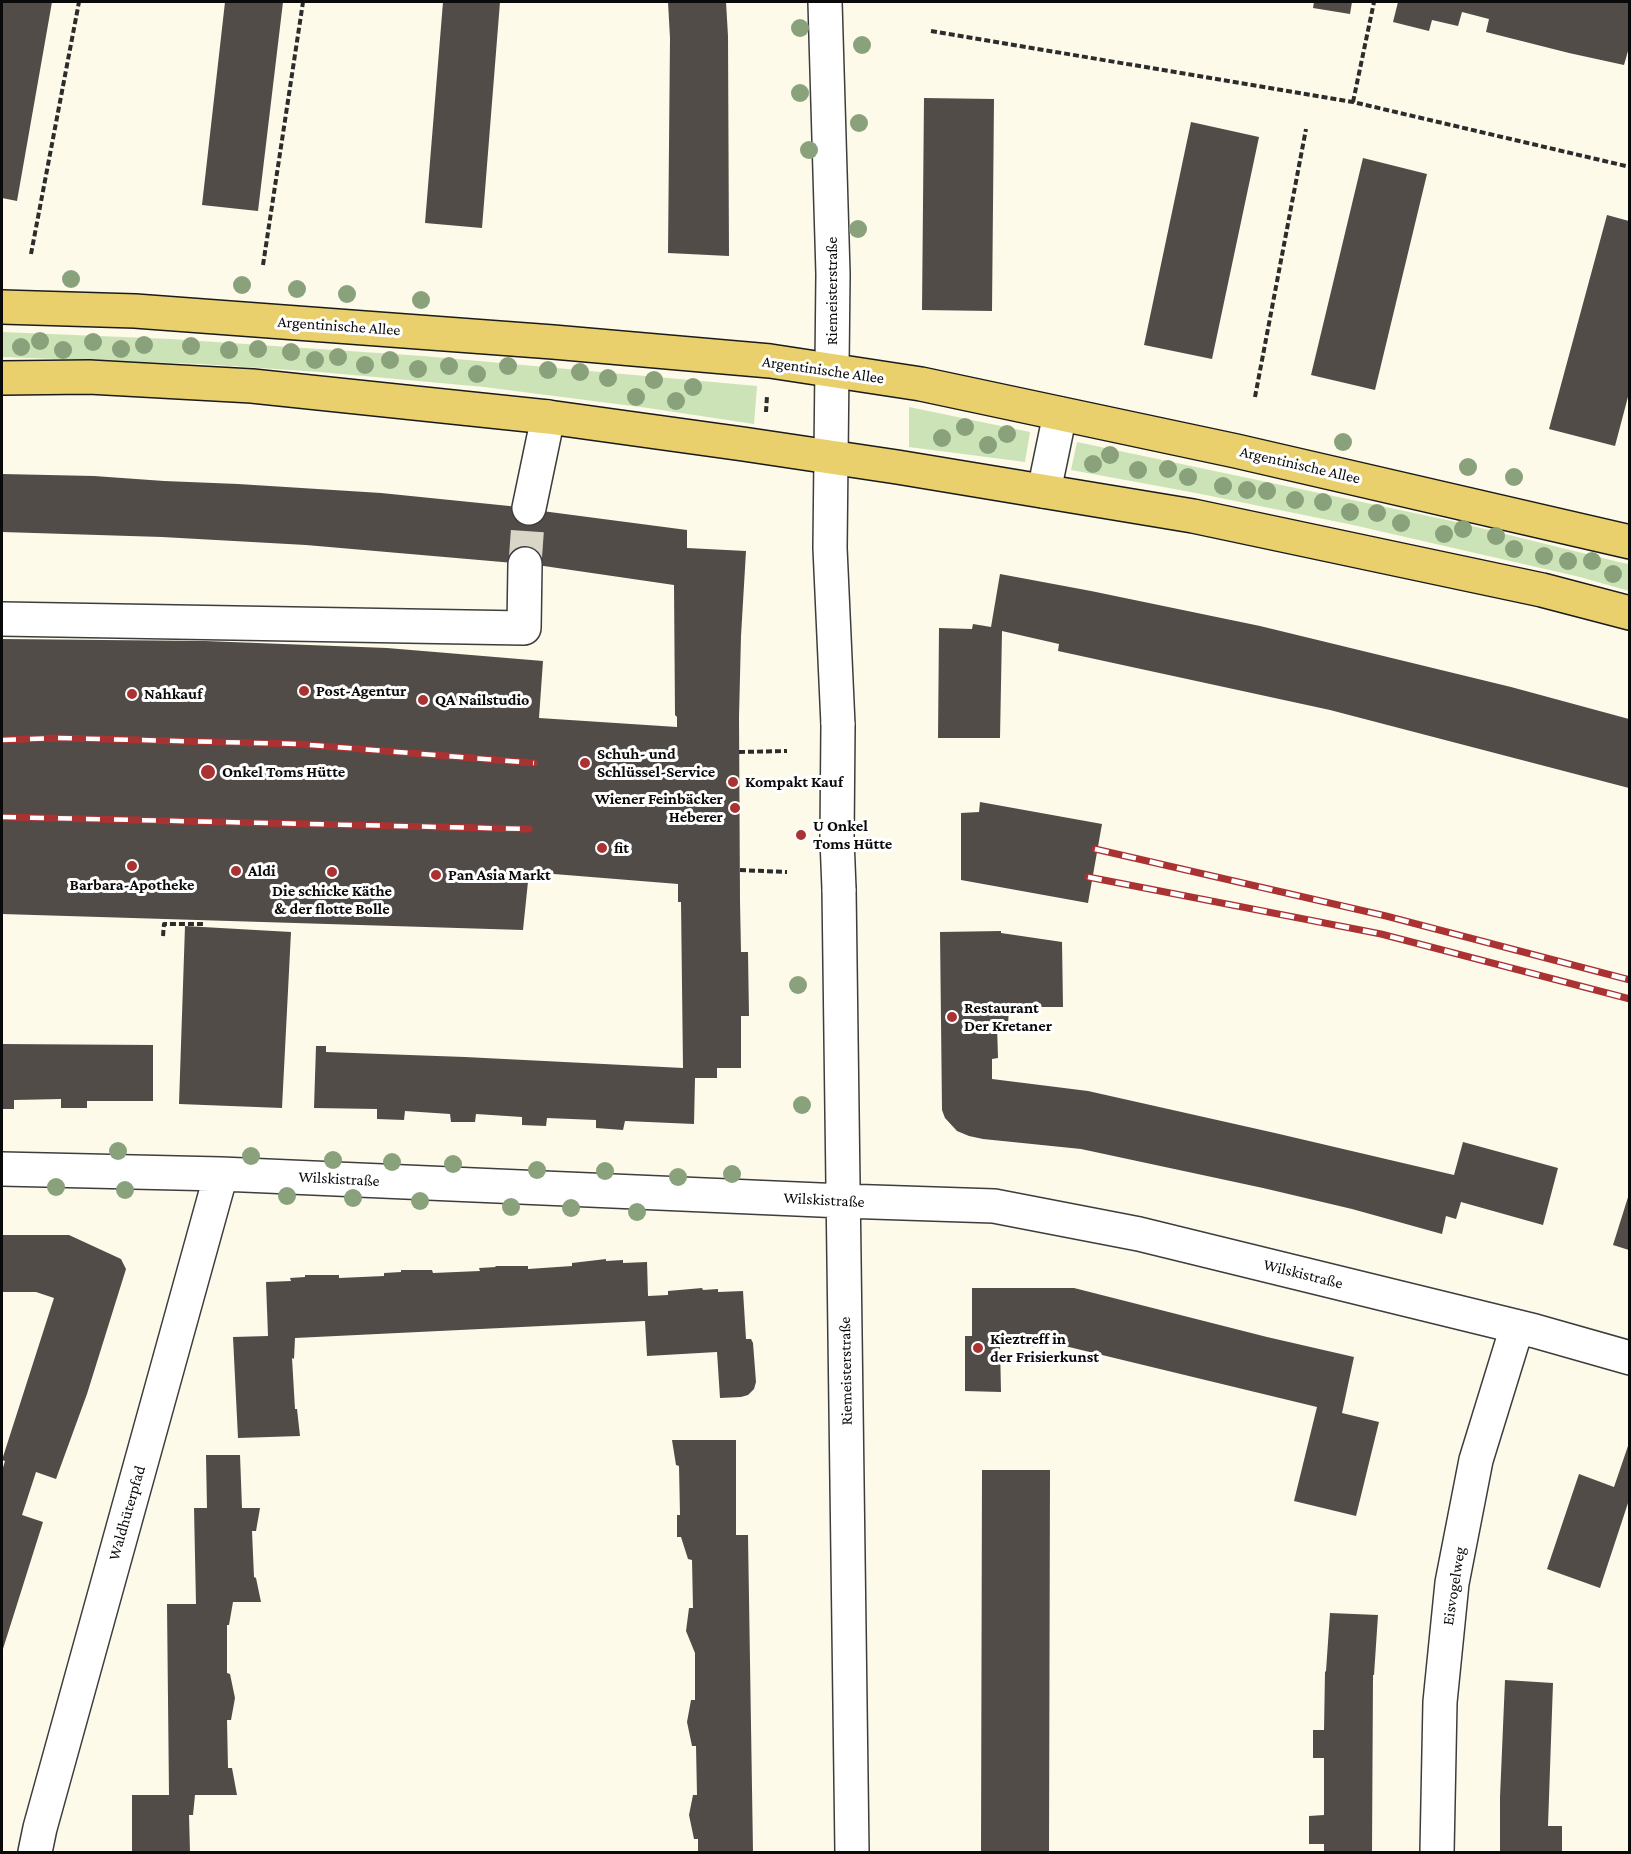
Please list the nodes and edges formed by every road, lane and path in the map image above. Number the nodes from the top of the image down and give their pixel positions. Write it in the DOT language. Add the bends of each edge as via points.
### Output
graph roads {
  1 [pos="79,2"];
  2 [pos="303,2"];
  3 [pos="825,2"];
  4 [pos="1374,2"];
  5 [pos="931,31"];
  6 [pos="1353,102"];
  7 [pos="1306,129"];
  8 [pos="1629,167"];
  9 [pos="31,254"];
  10 [pos="263,266"];
  11 [pos="2,307"];
  12 [pos="832,370"];
  13 [pos="2,378"];
  14 [pos="768,386"];
  15 [pos="1255,397"];
  16 [pos="1060,414"];
  17 [pos="766,415"];
  18 [pos="548,417"];
  19 [pos="831,457"];
  20 [pos="1044,491"];
  21 [pos="529,508"];
  22 [pos="1629,542"];
  23 [pos="525,564"];
  24 [pos="1629,613"];
  25 [pos="2,619"];
  26 [pos="787,751"];
  27 [pos="740,752"];
  28 [pos="740,870"];
  29 [pos="787,872"];
  30 [pos="202,924"];
  31 [pos="163,936"];
  32 [pos="2,1169"];
  33 [pos="222,1174"];
  34 [pos="843,1201"];
  35 [pos="1517,1327"];
  36 [pos="1629,1358"];
  37 [pos="34,1852"];
  38 [pos="852,1852"];
  39 [pos="1437,1852"];
  1 -- 9 [label="path"];
  2 -- 10 [label="path"];
  3 -- 12 [label="street, Riemeisterstraße"];
  4 -- 6 [label="path"];
  5 -- 6 [label="path"];
  6 -- 8 [label="path"];
  7 -- 15 [label="path"];
  11 -- 12 [label="main road, Argentinische Allee" via="135,311 554,342"];
  12 -- 16 [label="main road, Argentinische Allee" via="921,384"];
  12 -- 19 [label="street, Riemeisterstraße"];
  13 -- 18 [label="main road" via="89,377 252,386"];
  14 -- 17 [label="path"];
  16 -- 20 [label="street"];
  16 -- 22 [label="main road, Argentinische Allee"];
  18 -- 19 [label="main road"];
  18 -- 21 [label="street"];
  19 -- 20 [label="main road"];
  19 -- 34 [label="street, Riemeisterstraße, bridge"];
  20 -- 24 [label="main road" via="1193,516 1542,590"];
  23 -- 25 [label="street" via="524,628"];
  26 -- 27 [label="path"];
  28 -- 29 [label="path"];
  30 -- 31 [label="path" via="164,924"];
  32 -- 33 [label="street, Wilskistraße"];
  33 -- 34 [label="street, Wilskistraße"];
  33 -- 37 [label="street, Waldhüterpfad"];
  34 -- 35 [label="street, Wilskistraße" via="1017,1210 1140,1233"];
  34 -- 38 [label="street, Riemeisterstraße"];
  35 -- 36 [label="street, Wilskistraße"];
  35 -- 39 [label="street, Eisvogelweg" via="1476,1460 1452,1583 1440,1702"];
}
